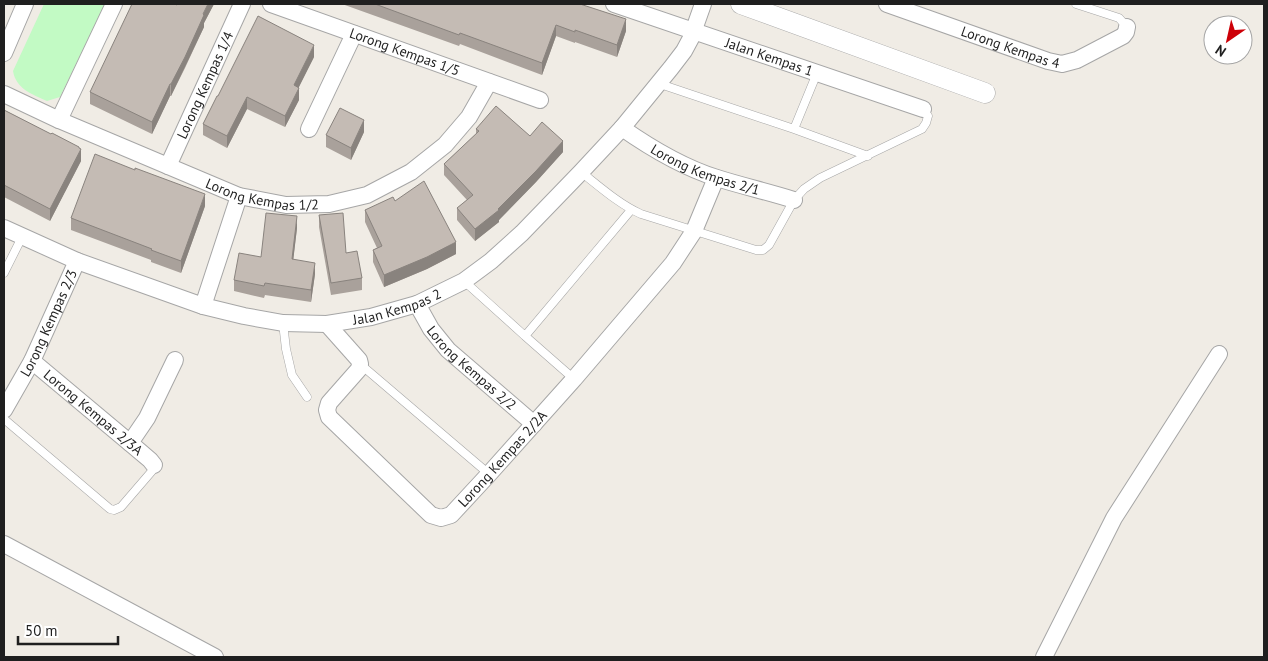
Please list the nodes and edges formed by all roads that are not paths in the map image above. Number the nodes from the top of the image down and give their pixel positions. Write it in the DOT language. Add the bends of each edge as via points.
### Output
graph roads {
  1 [pos="25,4"];
  2 [pos="114,4"];
  3 [pos="242,4"];
  4 [pos="271,4"];
  5 [pos="614,4"];
  6 [pos="703,4"];
  7 [pos="741,4"];
  8 [pos="887,4"];
  9 [pos="1076,4"];
  10 [pos="1127,26"];
  11 [pos="694,31"];
  12 [pos="354,34"];
  13 [pos="4,52"];
  14 [pos="817,73"];
  15 [pos="489,82"];
  16 [pos="660,84"];
  17 [pos="985,93"];
  18 [pos="4,94"];
  19 [pos="540,100"];
  20 [pos="923,109"];
  21 [pos="59,120"];
  22 [pos="622,128"];
  23 [pos="309,129"];
  24 [pos="794,129"];
  25 [pos="868,156"];
  26 [pos="168,166"];
  27 [pos="581,172"];
  28 [pos="716,178"];
  29 [pos="240,196"];
  30 [pos="794,200"];
  31 [pos="631,210"];
  32 [pos="4,228"];
  33 [pos="694,231"];
  34 [pos="22,237"];
  35 [pos="77,261"];
  36 [pos="4,273"];
  37 [pos="464,282"];
  38 [pos="417,304"];
  39 [pos="203,306"];
  40 [pos="283,323"];
  41 [pos="327,324"];
  42 [pos="525,336"];
  43 [pos="1219,354"];
  44 [pos="175,360"];
  45 [pos="32,361"];
  46 [pos="360,364"];
  47 [pos="574,379"];
  48 [pos="306,397"];
  49 [pos="4,410"];
  50 [pos="4,419"];
  51 [pos="534,424"];
  52 [pos="130,443"];
  53 [pos="154,465"];
  54 [pos="489,474"];
  55 [pos="4,544"];
  56 [pos="215,657"];
  57 [pos="1044,657"];
  1 -- 13 [label="street"];
  2 -- 21 [label="street"];
  3 -- 26 [label="street, Lorong Kempas 1/4"];
  4 -- 12 [label="street, Lorong Kempas 1/5"];
  5 -- 11 [label="street, Jalan Kempas 1"];
  6 -- 11 [label="street, Jalan Kempas 2"];
  7 -- 17 [label="street"];
  8 -- 10 [label="street, Lorong Kempas 4" via="1062,64 1077,60 1123,36"];
  9 -- 10 [label="lane" via="1119,18"];
  11 -- 14 [label="street, Jalan Kempas 1"];
  11 -- 16 [label="street, Jalan Kempas 2"];
  12 -- 15 [label="street, Lorong Kempas 1/5"];
  12 -- 23 [label="street"];
  14 -- 20 [label="street, Jalan Kempas 1"];
  14 -- 24 [label="lane"];
  15 -- 19 [label="street, Lorong Kempas 1/5"];
  15 -- 29 [label="street, Lorong Kempas 1/2" via="470,117 445,145 411,172 367,195 329,204 286,205"];
  16 -- 22 [label="street, Jalan Kempas 2"];
  16 -- 24 [label="lane"];
  18 -- 21 [label="street, Lorong Kempas 1/2"];
  20 -- 25 [label="lane" via="928,116 922,129"];
  21 -- 26 [label="street, Lorong Kempas 1/2"];
  22 -- 27 [label="street, Jalan Kempas 2"];
  22 -- 28 [label="street, Lorong Kempas 2/1" via="668,157"];
  24 -- 25 [label="lane"];
  25 -- 30 [label="lane" via="820,178"];
  26 -- 29 [label="street, Lorong Kempas 1/2"];
  27 -- 31 [label="lane"];
  27 -- 37 [label="street, Jalan Kempas 2" via="522,233"];
  28 -- 30 [label="street, Lorong Kempas 2/1"];
  28 -- 33 [label="street, Lorong Kempas 2/2A"];
  29 -- 39 [label="street"];
  30 -- 33 [label="lane" via="763,250"];
  31 -- 33 [label="lane"];
  31 -- 42 [label="lane"];
  32 -- 34 [label="street, Jalan Kempas 2"];
  33 -- 47 [label="street, Lorong Kempas 2/2A" via="673,263"];
  34 -- 35 [label="street, Jalan Kempas 2"];
  34 -- 36 [label="lane"];
  35 -- 39 [label="street, Jalan Kempas 2"];
  35 -- 45 [label="street, Lorong Kempas 2/3"];
  37 -- 38 [label="street, Jalan Kempas 2"];
  37 -- 42 [label="lane"];
  38 -- 41 [label="street, Jalan Kempas 2"];
  38 -- 51 [label="street, Lorong Kempas 2/2" via="448,350"];
  39 -- 40 [label="street, Jalan Kempas 2"];
  40 -- 41 [label="street, Jalan Kempas 2"];
  40 -- 48 [label="lane" via="292,375"];
  41 -- 46 [label="street"];
  42 -- 47 [label="lane"];
  43 -- 57 [label="street" via="1114,518"];
  44 -- 52 [label="street" via="147,418"];
  45 -- 49 [label="street, Lorong Kempas 2/3"];
  45 -- 52 [label="street, Lorong Kempas 2/3A"];
  46 -- 54 [label="lane"];
  46 -- 54 [label="street, Lorong Kempas 2/2A" via="329,403 329,417 431,515 442,518 451,515"];
  47 -- 51 [label="street, Lorong Kempas 2/2A"];
  50 -- 53 [label="lane" via="110,509 121,507"];
  51 -- 54 [label="street, Lorong Kempas 2/2A"];
  52 -- 53 [label="street, Lorong Kempas 2/3A"];
  55 -- 56 [label="street"];
}
